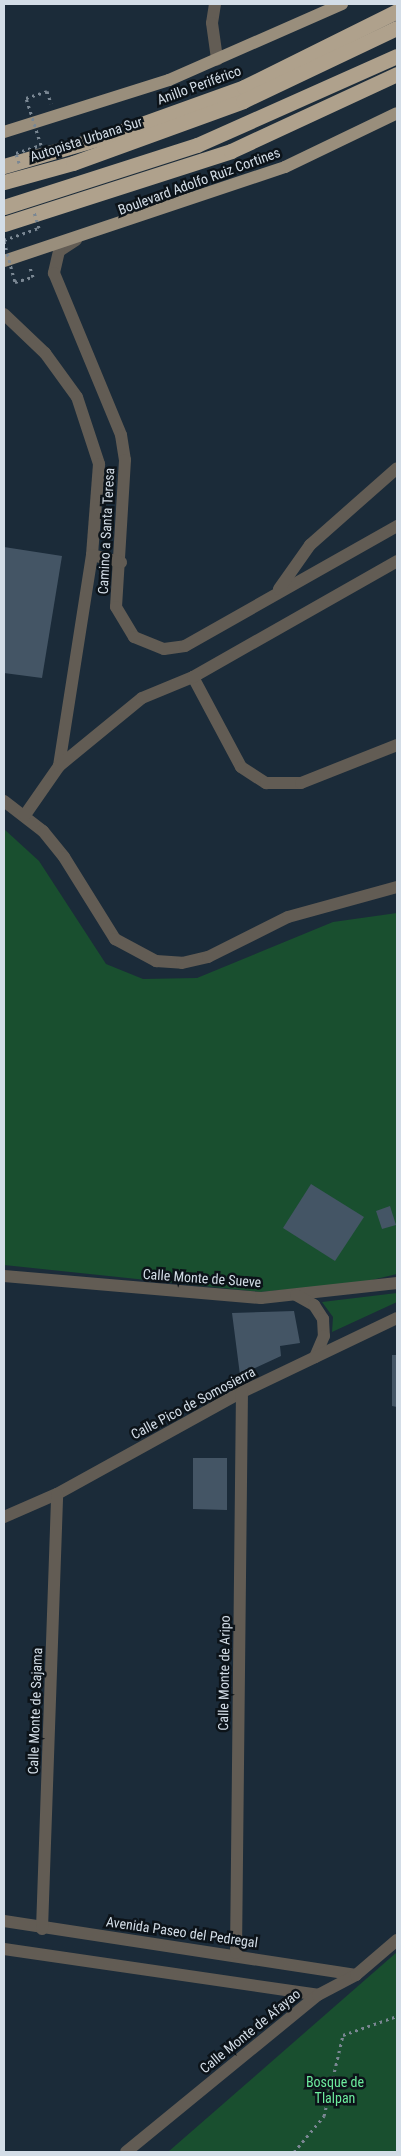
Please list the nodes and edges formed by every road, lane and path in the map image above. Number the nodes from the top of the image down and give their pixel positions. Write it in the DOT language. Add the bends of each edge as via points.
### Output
graph roads {
  1 [pos="215,4"];
  2 [pos="342,4"];
  3 [pos="397,10"];
  4 [pos="397,28"];
  5 [pos="397,56"];
  6 [pos="217,60"];
  7 [pos="397,74"];
  8 [pos="47,91"];
  9 [pos="26,98"];
  10 [pos="397,113"];
  11 [pos="4,132"];
  12 [pos="4,166"];
  13 [pos="4,182"];
  14 [pos="4,207"];
  15 [pos="4,224"];
  16 [pos="77,240"];
  17 [pos="4,242"];
  18 [pos="4,261"];
  19 [pos="33,277"];
  20 [pos="4,314"];
  21 [pos="397,468"];
  22 [pos="397,526"];
  23 [pos="92,555"];
  24 [pos="397,561"];
  25 [pos="121,562"];
  26 [pos="277,593"];
  27 [pos="193,677"];
  28 [pos="397,745"];
  29 [pos="59,766"];
  30 [pos="4,801"];
  31 [pos="25,815"];
  32 [pos="397,887"];
  33 [pos="4,1276"];
  34 [pos="397,1283"];
  35 [pos="291,1294"];
  36 [pos="397,1318"];
  37 [pos="314,1358"];
  38 [pos="242,1392"];
  39 [pos="57,1494"];
  40 [pos="4,1518"];
  41 [pos="4,1921"];
  42 [pos="42,1929"];
  43 [pos="397,1940"];
  44 [pos="4,1949"];
  45 [pos="236,1953"];
  46 [pos="356,1975"];
  47 [pos="318,1995"];
  48 [pos="397,2016"];
  49 [pos="126,2152"];
  50 [pos="294,2152"];
  1 -- 6 [label="street" via="212,23"];
  2 -- 6 [label="main road"];
  3 -- 12 [label="highway, Anillo Periférico" via="244,87 111,135"];
  4 -- 13 [label="highway, Autopista Urbana Sur, bridge" via="243,101 73,163"];
  5 -- 14 [label="highway, bridge" via="197,145"];
  6 -- 11 [label="main road" via="116,99"];
  7 -- 15 [label="highway" via="231,151"];
  8 -- 9 [label="path"];
  10 -- 16 [label="main road, Boulevard Adolfo Ruiz Cortines" via="285,167"];
  16 -- 18 [label="main road, Boulevard Adolfo Ruiz Cortines"];
  16 -- 25 [label="street, Camino a Santa Teresa" via="58,251 54,274 121,435 125,460"];
  17 -- 19 [label="path, bridge" via="15,282"];
  20 -- 23 [label="street, Camino a Santa Teresa" via="46,352 78,397 92,434 99,464"];
  21 -- 26 [label="street" via="310,545"];
  22 -- 26 [label="street, Camino a Santa Teresa"];
  23 -- 25 [label="street"];
  23 -- 29 [label="street, Camino a Santa Teresa"];
  24 -- 27 [label="street, Camino a Santa Teresa"];
  25 -- 26 [label="street, Camino a Santa Teresa" via="116,607 120,618 134,636 153,646 185,646"];
  27 -- 28 [label="street" via="241,767 266,783 301,782"];
  27 -- 29 [label="street, Camino a Santa Teresa" via="142,698"];
  29 -- 31 [label="street, Camino a Santa Teresa"];
  30 -- 31 [label="street"];
  31 -- 32 [label="street" via="64,857 115,939 156,961 182,963 208,957 288,917"];
  33 -- 35 [label="street, Calle Monte de Sueve" via="260,1298"];
  34 -- 35 [label="street, Calle Monte de Sueve"];
  35 -- 37 [label="street" via="314,1305 323,1319 324,1336"];
  36 -- 37 [label="street, Calle Pico de Somosierra"];
  37 -- 38 [label="street, Calle Pico de Somosierra"];
  38 -- 39 [label="street, Calle Pico de Somosierra"];
  38 -- 45 [label="street, Calle Monte de Aripo"];
  39 -- 40 [label="street, Calle Pico de Somosierra"];
  39 -- 42 [label="street, Calle Monte de Sajama"];
  41 -- 42 [label="street, Avenida Paseo del Pedregal"];
  42 -- 45 [label="street, Avenida Paseo del Pedregal"];
  43 -- 46 [label="street, Calle Monte de Afayao"];
  44 -- 47 [label="street"];
  45 -- 46 [label="street, Avenida Paseo del Pedregal"];
  46 -- 47 [label="street, Calle Monte de Afayao"];
  47 -- 49 [label="street, Calle Monte de Afayao"];
  48 -- 50 [label="path" via="343,2035 324,2116"];
}
